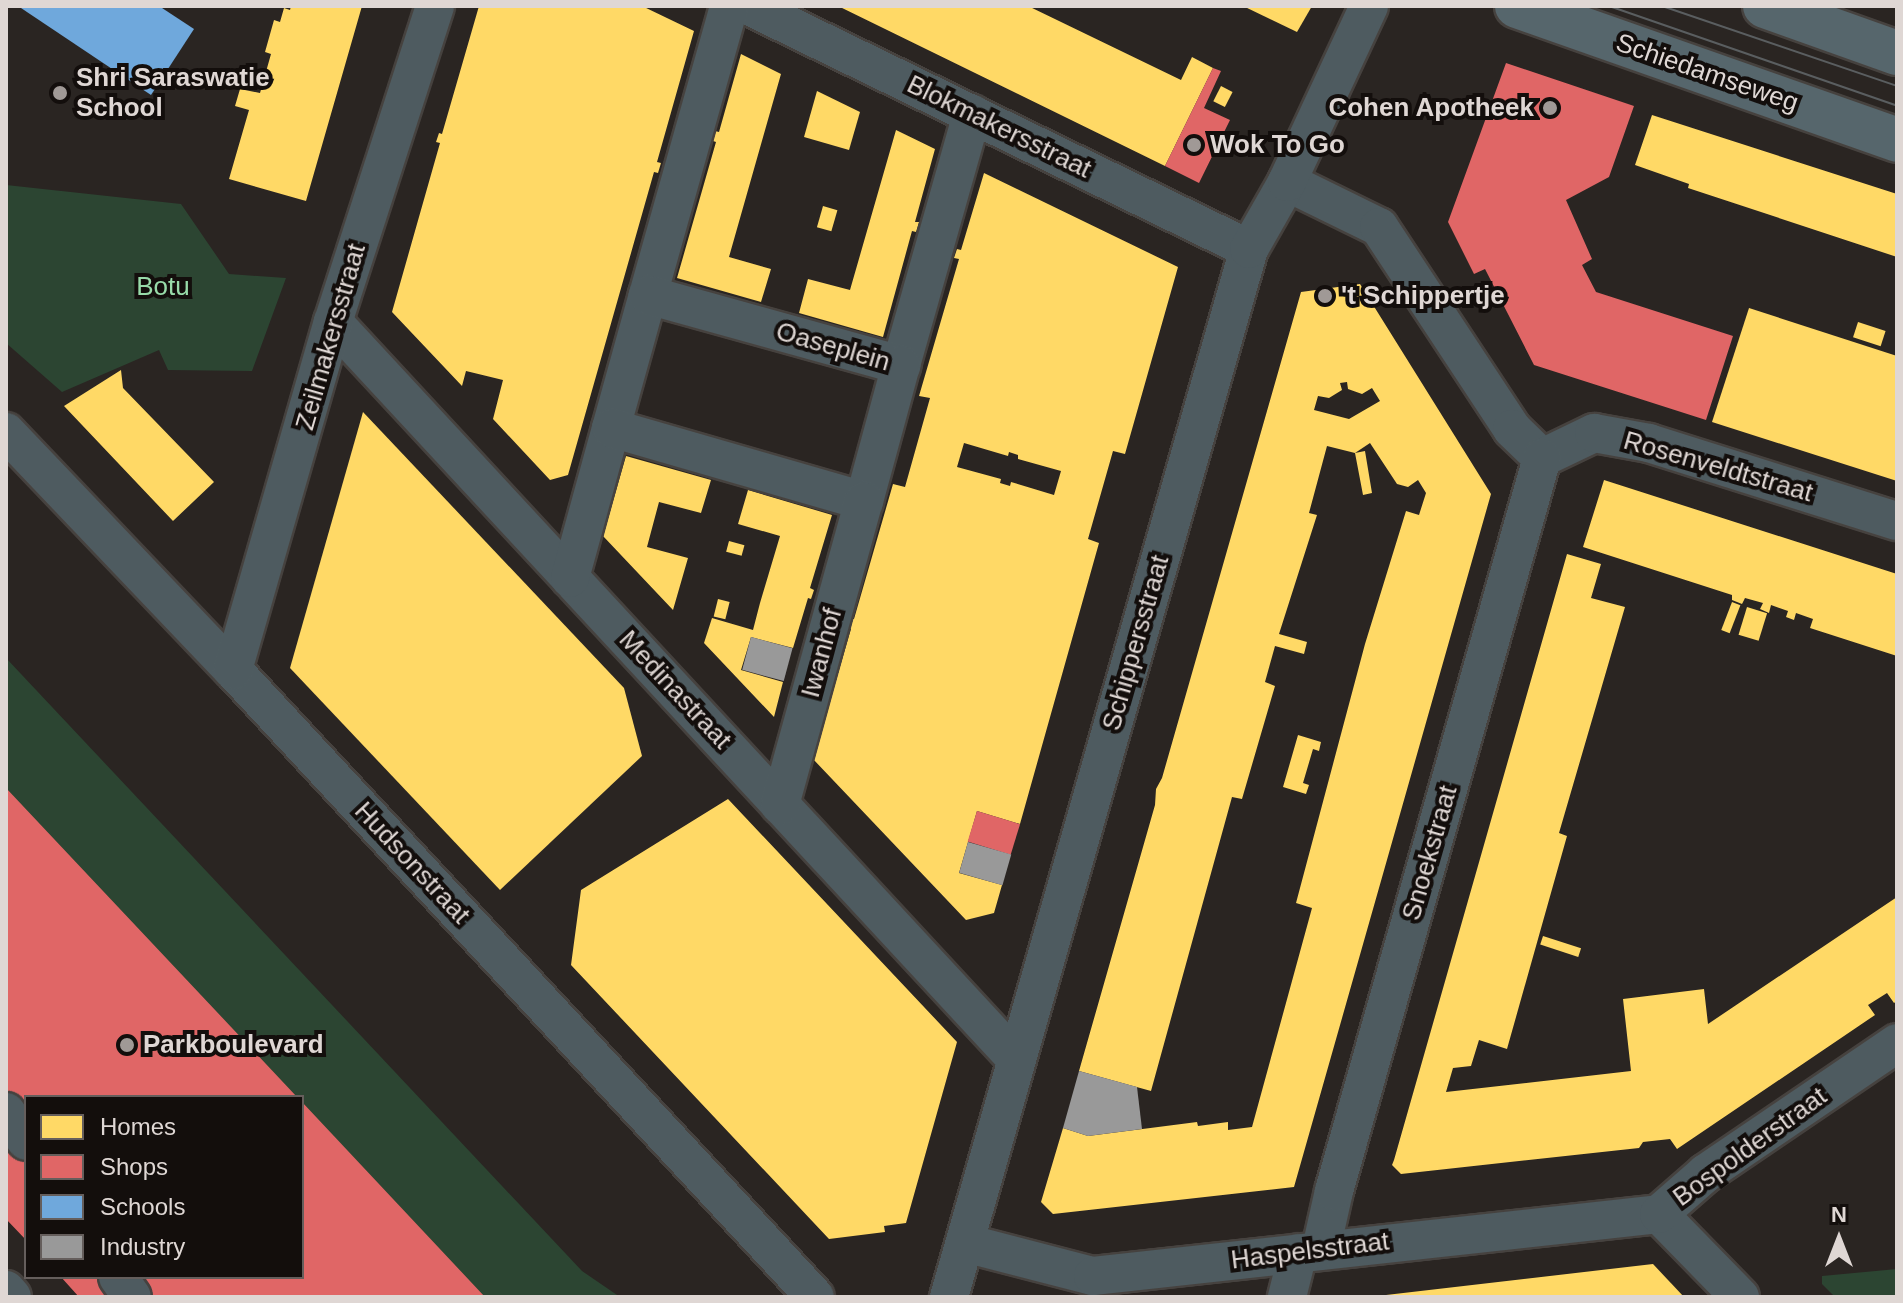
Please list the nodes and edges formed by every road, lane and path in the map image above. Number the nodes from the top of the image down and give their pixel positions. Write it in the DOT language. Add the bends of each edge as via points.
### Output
graph roads {
  1 [pos="435,6"];
  2 [pos="729,6"];
  3 [pos="749,6"];
  4 [pos="1369,6"];
  5 [pos="1517,6"];
  6 [pos="1765,6"];
  7 [pos="1897,53"];
  8 [pos="972,114"];
  9 [pos="1897,140"];
  10 [pos="1287,182"];
  11 [pos="1249,249"];
  12 [pos="648,295"];
  13 [pos="333,322"];
  14 [pos="901,365"];
  15 [pos="611,428"];
  16 [pos="6,432"];
  17 [pos="1542,458"];
  18 [pos="864,501"];
  19 [pos="1897,521"];
  20 [pos="570,578"];
  21 [pos="233,670"];
  22 [pos="780,805"];
  23 [pos="1897,1043"];
  24 [pos="1016,1059"];
  25 [pos="6,1112"];
  26 [pos="24,1138"];
  27 [pos="1659,1214"];
  28 [pos="965,1243"];
  29 [pos="1310,1251"];
  30 [pos="119,1279"];
  31 [pos="6,1290"];
  32 [pos="12,1297"];
  33 [pos="132,1297"];
  34 [pos="815,1297"];
  35 [pos="949,1297"];
  36 [pos="1287,1297"];
  37 [pos="1740,1297"];
  1 -- 13 [label="street, Zeilmakersstraat"];
  2 -- 12 [label="street"];
  3 -- 8 [label="street, Blokmakersstraat"];
  4 -- 10 [label="street, Schippersstraat"];
  5 -- 9 [label="street, Schiedamseweg"];
  6 -- 7 [label="street"];
  8 -- 11 [label="street, Blokmakersstraat"];
  8 -- 14 [label="street"];
  10 -- 11 [label="street, Schippersstraat"];
  10 -- 17 [label="street" via="1379,227 1512,429"];
  11 -- 24 [label="street, Schippersstraat"];
  12 -- 14 [label="street, Oaseplein"];
  12 -- 15 [label="street"];
  13 -- 20 [label="street, Medinastraat"];
  13 -- 21 [label="street, Zeilmakersstraat"];
  14 -- 18 [label="street, Oaseplein"];
  15 -- 18 [label="street"];
  15 -- 20 [label="street"];
  16 -- 21 [label="street, Hudsonstraat"];
  17 -- 19 [label="street, Rosenveldtstraat" via="1594,433 1649,443"];
  17 -- 29 [label="street, Snoekstraat" via="1339,1176"];
  18 -- 22 [label="street, Iwanhof"];
  20 -- 22 [label="street, Medinastraat"];
  21 -- 34 [label="street, Hudsonstraat"];
  22 -- 24 [label="street, Medinastraat"];
  23 -- 27 [label="street, Bospolderstraat" via="1706,1173"];
  24 -- 28 [label="street, Schippersstraat"];
  25 -- 26 [label="street"];
  27 -- 29 [label="street, Haspelsstraat"];
  27 -- 37 [label="street, Bospolderstraat"];
  28 -- 29 [label="street, Haspelsstraat" via="1093,1276"];
  28 -- 35 [label="street, Schippersstraat"];
  29 -- 36 [label="street, Snoekstraat"];
  30 -- 33 [label="street"];
  31 -- 32 [label="street"];
}
